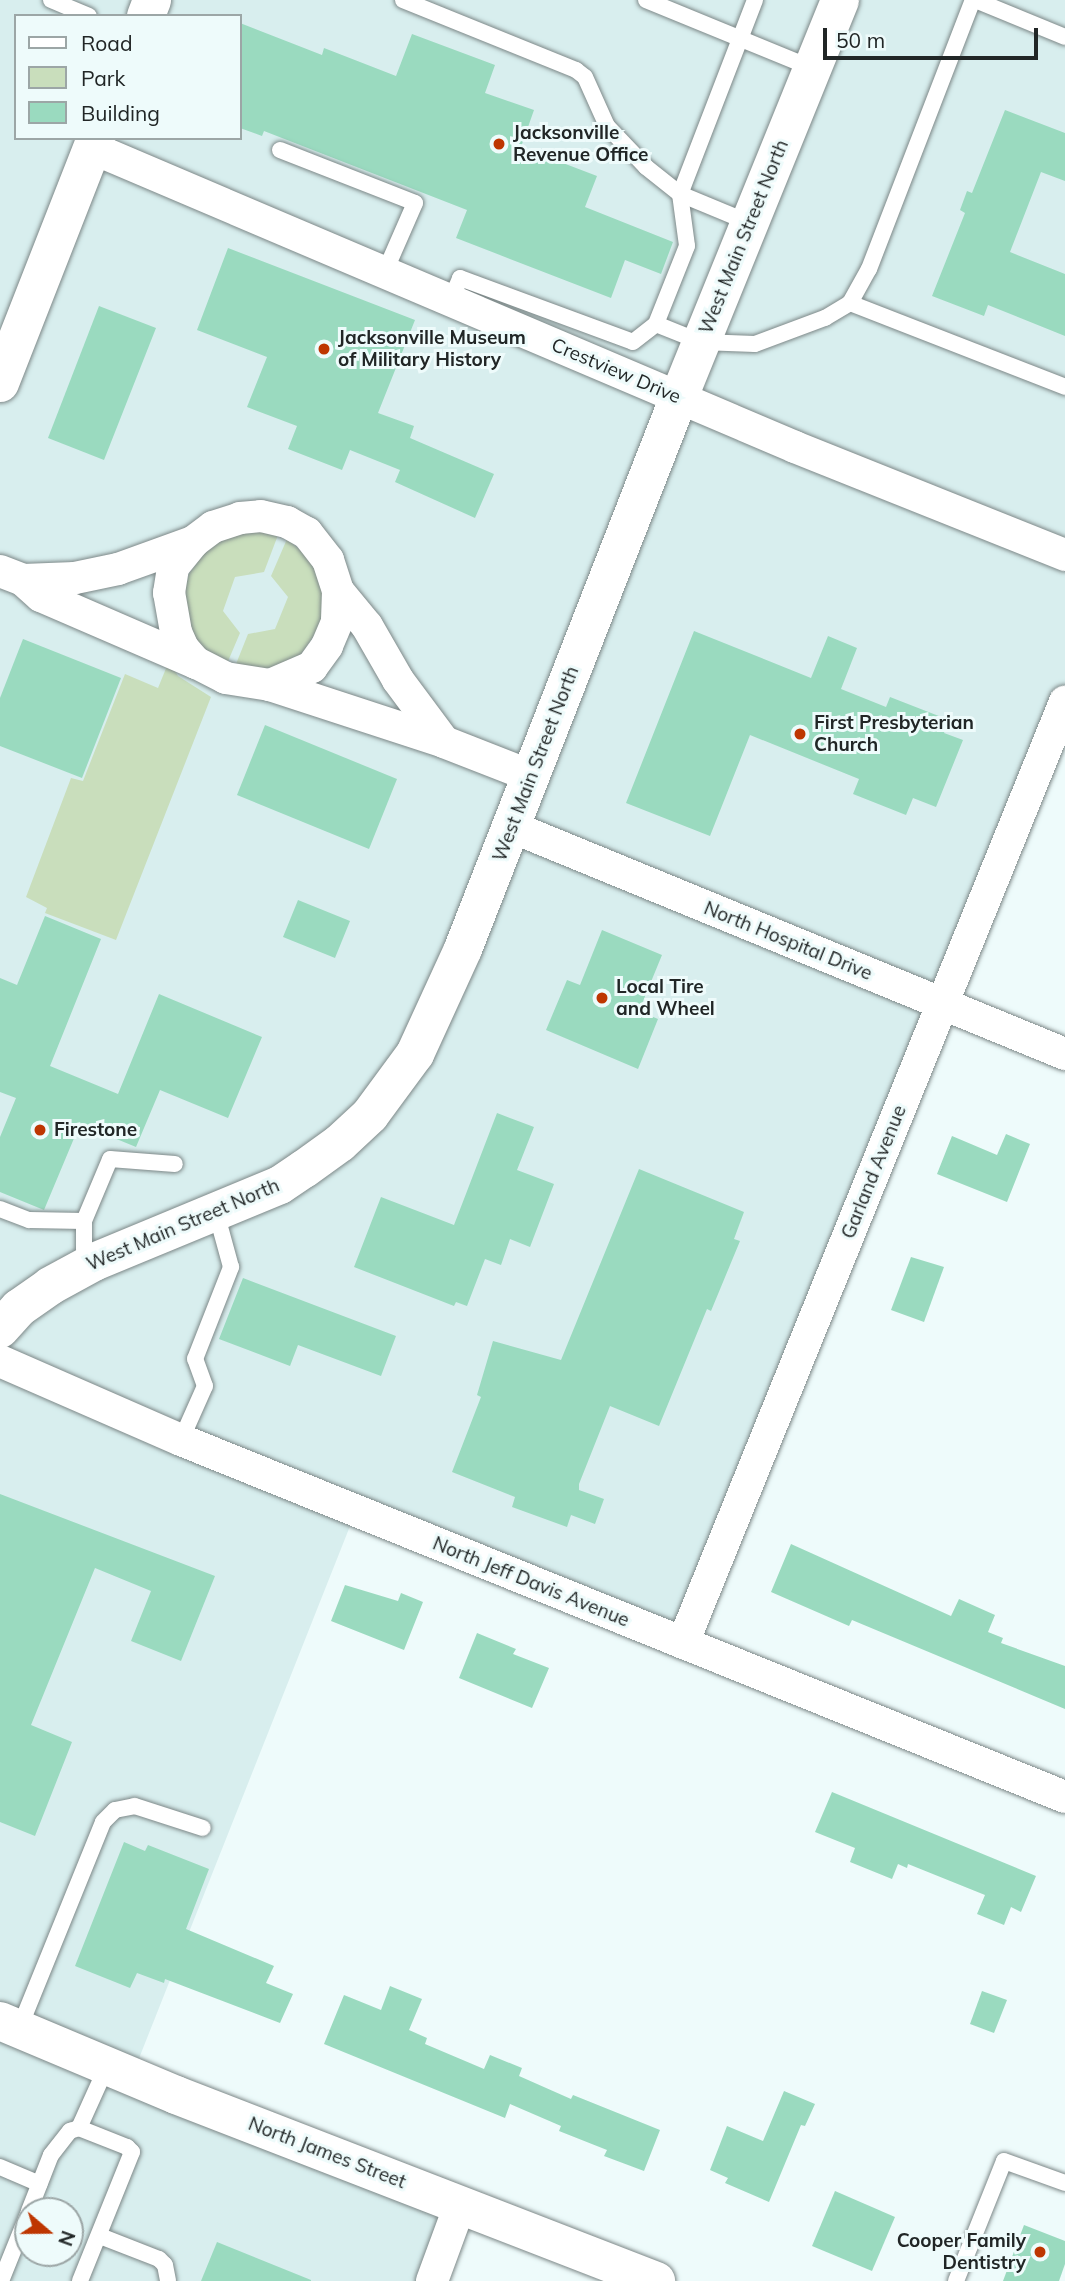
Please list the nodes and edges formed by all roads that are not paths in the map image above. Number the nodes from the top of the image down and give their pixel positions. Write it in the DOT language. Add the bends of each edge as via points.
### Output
graph roads {
  1 [pos="51,0"];
  2 [pos="404,0"];
  3 [pos="646,0"];
  4 [pos="755,0"];
  5 [pos="840,0"];
  6 [pos="974,0"];
  7 [pos="84,14"];
  8 [pos="1065,37"];
  9 [pos="739,38"];
  10 [pos="813,68"];
  11 [pos="94,143"];
  12 [pos="281,150"];
  13 [pos="680,194"];
  14 [pos="750,223"];
  15 [pos="384,274"];
  16 [pos="450,302"];
  17 [pos="850,303"];
  18 [pos="656,324"];
  19 [pos="702,342"];
  20 [pos="0,383"];
  21 [pos="1065,387"];
  22 [pos="679,397"];
  23 [pos="193,542"];
  24 [pos="1065,555"];
  25 [pos="12,575"];
  26 [pos="338,591"];
  27 [pos="197,663"];
  28 [pos="270,685"];
  29 [pos="1065,702"];
  30 [pos="444,743"];
  31 [pos="531,776"];
  32 [pos="512,827"];
  33 [pos="942,1004"];
  34 [pos="1065,1054"];
  35 [pos="175,1164"];
  36 [pos="0,1209"];
  37 [pos="216,1212"];
  38 [pos="84,1221"];
  39 [pos="89,1264"];
  40 [pos="0,1329"];
  41 [pos="0,1361"];
  42 [pos="181,1440"];
  43 [pos="683,1643"];
  44 [pos="1065,1797"];
  45 [pos="203,1828"];
  46 [pos="10,2025"];
  47 [pos="107,2066"];
  48 [pos="79,2127"];
  49 [pos="0,2167"];
  50 [pos="1065,2183"];
  51 [pos="40,2184"];
  52 [pos="35,2197"];
  53 [pos="460,2205"];
  54 [pos="100,2236"];
  55 [pos="14,2249"];
  56 [pos="1,2281"];
  57 [pos="80,2281"];
  58 [pos="168,2281"];
  59 [pos="432,2281"];
  60 [pos="656,2281"];
  61 [pos="956,2281"];
  1 -- 7 [label="lane"];
  2 -- 13 [label="lane" via="576,70 584,77 607,126"];
  3 -- 9 [label="lane"];
  4 -- 9 [label="lane"];
  5 -- 10 [label="main road, West Main Street North"];
  6 -- 8 [label="lane"];
  6 -- 17 [label="lane" via="869,269"];
  9 -- 10 [label="lane"];
  9 -- 13 [label="lane"];
  10 -- 14 [label="main road, West Main Street North"];
  11 -- 15 [label="street, Crestview Drive"];
  11 -- 20 [label="main road"];
  12 -- 15 [label="lane" via="415,203"];
  13 -- 14 [label="lane"];
  13 -- 18 [label="lane" via="687,246"];
  14 -- 19 [label="main road, West Main Street North"];
  15 -- 16 [label="street, Crestview Drive"];
  16 -- 18 [label="lane" via="460,278 633,342"];
  16 -- 22 [label="street, Crestview Drive"];
  17 -- 19 [label="lane" via="825,318 755,344"];
  17 -- 21 [label="lane"];
  18 -- 19 [label="lane"];
  19 -- 22 [label="main road, West Main Street North"];
  22 -- 24 [label="street, Crestview Drive"];
  22 -- 31 [label="main road, West Main Street North"];
  23 -- 25 [label="street" via="118,569 75,578"];
  23 -- 26 [label="street" via="213,527 240,518 261,516 287,522 307,533 328,560"];
  23 -- 27 [label="street" via="173,567 169,593 176,632"];
  25 -- 27 [label="street" via="41,596"];
  26 -- 28 [label="street" via="337,622 312,667"];
  26 -- 30 [label="street" via="367,626 398,680"];
  27 -- 28 [label="street" via="226,678"];
  28 -- 30 [label="street"];
  29 -- 33 [label="street, Garland Avenue"];
  30 -- 31 [label="street"];
  31 -- 32 [label="main road, West Main Street North"];
  32 -- 33 [label="street, North Hospital Drive"];
  32 -- 37 [label="main road, West Main Street North" via="430,1026 394,1085 340,1143 280,1185"];
  33 -- 34 [label="street, North Hospital Drive"];
  33 -- 43 [label="street, Garland Avenue"];
  35 -- 38 [label="lane" via="110,1159"];
  36 -- 38 [label="lane" via="29,1220"];
  37 -- 39 [label="main road, West Main Street North"];
  37 -- 42 [label="lane" via="231,1267 195,1359 205,1386"];
  38 -- 39 [label="lane"];
  39 -- 40 [label="main road, West Main Street North" via="19,1308"];
  41 -- 42 [label="street, North Jeff Davis Avenue"];
  42 -- 43 [label="street, North Jeff Davis Avenue"];
  43 -- 44 [label="street, North Jeff Davis Avenue"];
  45 -- 46 [label="lane" via="135,1806 116,1810 103,1822"];
  46 -- 47 [label="main road, North James Street"];
  47 -- 48 [label="lane"];
  47 -- 53 [label="main road, North James Street"];
  48 -- 51 [label="lane" via="61,2140"];
  48 -- 54 [label="lane" via="132,2152"];
  49 -- 51 [label="lane"];
  50 -- 61 [label="lane" via="1004,2161"];
  51 -- 52 [label="lane"];
  53 -- 59 [label="street"];
  53 -- 60 [label="main road, North James Street"];
  54 -- 57 [label="lane"];
  54 -- 58 [label="lane" via="159,2259"];
  55 -- 56 [label="lane"];
}
